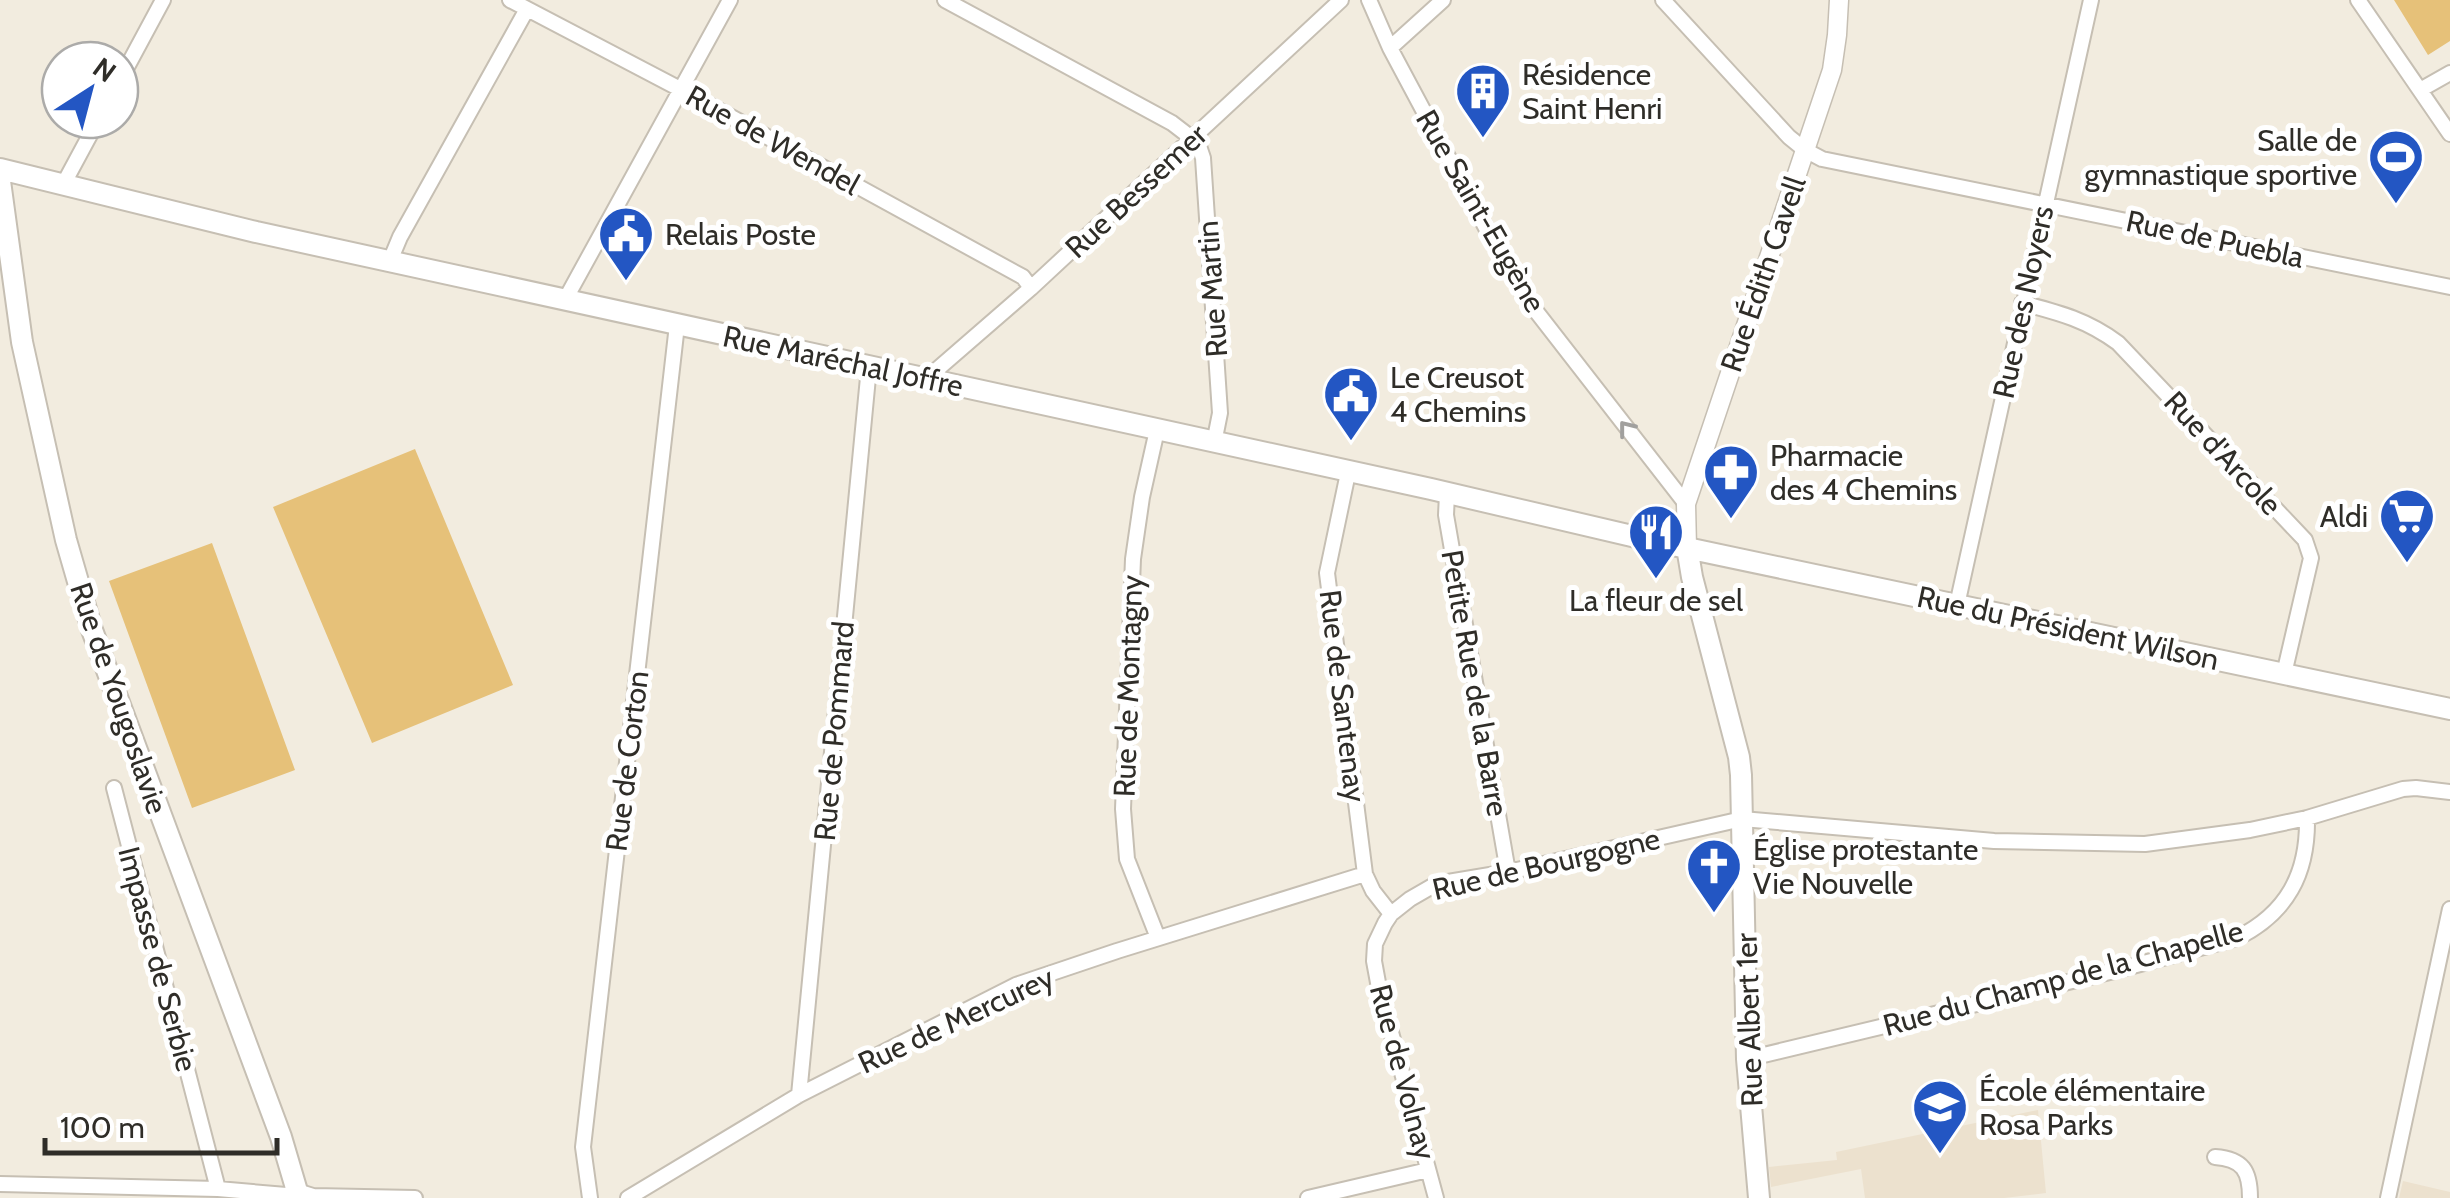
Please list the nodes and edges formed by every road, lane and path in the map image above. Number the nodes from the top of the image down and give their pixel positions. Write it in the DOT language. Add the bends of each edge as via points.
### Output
graph roads {
  1 [pos="163,0"];
  2 [pos="510,0"];
  3 [pos="730,0"];
  4 [pos="945,0"];
  5 [pos="1343,0"];
  6 [pos="1358,0"];
  7 [pos="1369,0"];
  8 [pos="1444,0"];
  9 [pos="1663,0"];
  10 [pos="1839,0"];
  11 [pos="2091,0"];
  12 [pos="2358,0"];
  13 [pos="527,9"];
  14 [pos="140,43"];
  15 [pos="1390,48"];
  16 [pos="2450,73"];
  17 [pos="680,89"];
  18 [pos="2420,90"];
  19 [pos="2450,134"];
  20 [pos="1192,137"];
  21 [pos="87,140"];
  22 [pos="1805,150"];
  23 [pos="0,169"];
  24 [pos="0,181"];
  25 [pos="63,186"];
  26 [pos="2044,204"];
  27 [pos="390,261"];
  28 [pos="2450,287"];
  29 [pos="1031,288"];
  30 [pos="565,300"];
  31 [pos="2022,303"];
  32 [pos="678,324"];
  33 [pos="869,366"];
  34 [pos="931,380"];
  35 [pos="1157,430"];
  36 [pos="1214,443"];
  37 [pos="1348,472"];
  38 [pos="1447,494"];
  39 [pos="1686,504"];
  40 [pos="1687,547"];
  41 [pos="1956,604"];
  42 [pos="2284,674"];
  43 [pos="2450,709"];
  44 [pos="114,788"];
  45 [pos="2450,792"];
  46 [pos="2307,818"];
  47 [pos="1742,819"];
  48 [pos="1508,872"];
  49 [pos="1365,874"];
  50 [pos="2450,909"];
  51 [pos="1391,914"];
  52 [pos="2447,934"];
  53 [pos="1158,938"];
  54 [pos="1748,1059"];
  55 [pos="799,1096"];
  56 [pos="2215,1157"];
  57 [pos="1428,1170"];
  58 [pos="0,1184"];
  59 [pos="218,1189"];
  60 [pos="298,1194"];
  61 [pos="416,1198"];
  62 [pos="590,1198"];
  63 [pos="628,1198"];
  64 [pos="1308,1198"];
  65 [pos="1436,1198"];
  66 [pos="1759,1198"];
  67 [pos="2250,1198"];
  68 [pos="2388,1198"];
  1 -- 14 [label="street"];
  2 -- 13 [label="street, Rue de Wendel"];
  3 -- 17 [label="street"];
  4 -- 20 [label="street"];
  5 -- 6 [label="street"];
  5 -- 20 [label="street, Rue Bessemer"];
  7 -- 15 [label="street, Rue Saint-Eugène"];
  8 -- 15 [label="street"];
  9 -- 22 [label="street"];
  10 -- 22 [label="street, Rue Édith Cavell" via="1832,70"];
  11 -- 26 [label="street, Rue des Noyers"];
  12 -- 18 [label="street"];
  13 -- 17 [label="street, Rue de Wendel"];
  13 -- 27 [label="street"];
  39 -- 15 [label="street, Rue Saint-Eugène, one-way" via="1525,297"];
  16 -- 18 [label="street"];
  17 -- 29 [label="street, Rue de Wendel" via="1023,277"];
  17 -- 30 [label="street"];
  18 -- 19 [label="street"];
  20 -- 29 [label="street, Rue Bessemer"];
  20 -- 36 [label="street, Rue Martin" via="1204,178 1220,413"];
  21 -- 25 [label="street"];
  22 -- 26 [label="street, Rue de Puebla" via="1822,159"];
  22 -- 39 [label="street, Rue Édith Cavell"];
  23 -- 25 [label="main road, Rue Maréchal Joffre"];
  24 -- 60 [label="main road, Rue de Yougoslavie" via="34,403 87,612"];
  25 -- 27 [label="main road, Rue Maréchal Joffre"];
  26 -- 28 [label="street, Rue de Puebla"];
  26 -- 31 [label="street, Rue des Noyers"];
  27 -- 30 [label="main road, Rue Maréchal Joffre"];
  29 -- 34 [label="street, Rue Bessemer"];
  30 -- 32 [label="main road, Rue Maréchal Joffre"];
  31 -- 41 [label="street, Rue des Noyers"];
  31 -- 42 [label="street, Rue d'Arcole" via="2070,315 2118,343 2305,540 2310,558"];
  32 -- 33 [label="main road, Rue Maréchal Joffre"];
  32 -- 62 [label="street, Rue de Corton" via="583,1146"];
  33 -- 34 [label="main road, Rue Maréchal Joffre"];
  33 -- 55 [label="street, Rue de Pommard"];
  34 -- 35 [label="main road, Rue Maréchal Joffre"];
  35 -- 36 [label="main road, Rue Maréchal Joffre"];
  35 -- 53 [label="street, Rue de Montagny" via="1133,559 1122,809 1126,859"];
  36 -- 37 [label="main road, Rue Maréchal Joffre"];
  37 -- 38 [label="main road, Rue Maréchal Joffre"];
  37 -- 49 [label="street, Rue de Santenay" via="1327,573"];
  38 -- 40 [label="main road, Rue Maréchal Joffre"];
  38 -- 48 [label="street, Petite Rue de la Barre"];
  39 -- 40 [label="street, Rue Édith Cavell"];
  40 -- 41 [label="main road, Rue du Président Wilson"];
  40 -- 47 [label="main road, Rue Albert 1er" via="1739,757"];
  41 -- 42 [label="main road, Rue du Président Wilson"];
  42 -- 43 [label="main road, Rue du Président Wilson"];
  44 -- 59 [label="street, Impasse de Serbie"];
  45 -- 46 [label="street, Rue de Bourgogne" via="2402,789"];
  46 -- 47 [label="street, Rue de Bourgogne" via="2146,844 1994,841"];
  46 -- 54 [label="street, Rue du Champ de la Chapelle" via="2304,861 2285,900 2237,938"];
  47 -- 48 [label="street, Rue de Bourgogne"];
  47 -- 54 [label="main road, Rue Albert 1er"];
  48 -- 51 [label="street, Rue de Bourgogne" via="1436,884"];
  49 -- 51 [label="street, Rue de Santenay"];
  49 -- 53 [label="street, Rue de Mercurey"];
  50 -- 52 [label="street"];
  51 -- 57 [label="street, Rue de Volnay" via="1374,961"];
  52 -- 68 [label="street"];
  53 -- 55 [label="street, Rue de Mercurey" via="1016,985"];
  54 -- 66 [label="main road, Rue Albert 1er"];
  55 -- 63 [label="street, Rue de Mercurey"];
  56 -- 67 [label="street" via="2241,1166"];
  57 -- 64 [label="street"];
  57 -- 65 [label="street, Rue de Volnay"];
  58 -- 59 [label="street"];
  59 -- 60 [label="street"];
  60 -- 61 [label="street"];
}
